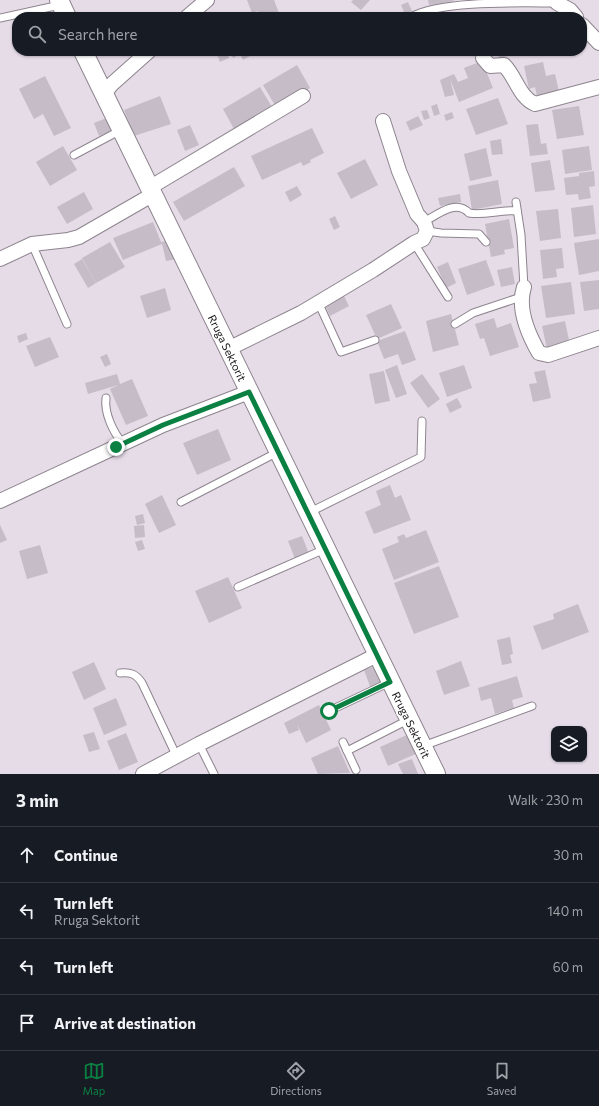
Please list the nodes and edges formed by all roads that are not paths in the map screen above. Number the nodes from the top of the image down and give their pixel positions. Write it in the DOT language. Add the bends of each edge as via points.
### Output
graph roads {
  1 [pos="207,0"];
  2 [pos="557,3"];
  3 [pos="62,7"];
  4 [pos="34,12"];
  5 [pos="193,12"];
  6 [pos="423,12"];
  7 [pos="572,12"];
  8 [pos="12,16"];
  9 [pos="0,18"];
  10 [pos="587,30"];
  11 [pos="599,43"];
  12 [pos="85,56"];
  13 [pos="143,56"];
  14 [pos="483,58"];
  15 [pos="599,87"];
  16 [pos="104,94"];
  17 [pos="303,96"];
  18 [pos="383,121"];
  19 [pos="121,130"];
  20 [pos="74,155"];
  21 [pos="151,191"];
  22 [pos="516,202"];
  23 [pos="517,211"];
  24 [pos="426,226"];
  25 [pos="486,242"];
  26 [pos="414,243"];
  27 [pos="32,244"];
  28 [pos="0,259"];
  29 [pos="522,292"];
  30 [pos="448,297"];
  31 [pos="318,302"];
  32 [pos="67,324"];
  33 [pos="455,324"];
  34 [pos="599,338"];
  35 [pos="375,340"];
  36 [pos="228,349"];
  37 [pos="249,392"];
  38 [pos="106,398"];
  39 [pos="422,421"];
  40 [pos="123,444"];
  41 [pos="278,452"];
  42 [pos="0,501"];
  43 [pos="181,502"];
  44 [pos="308,513"];
  45 [pos="325,549"];
  46 [pos="238,587"];
  47 [pos="377,654"];
  48 [pos="120,673"];
  49 [pos="390,682"];
  50 [pos="532,706"];
  51 [pos="329,711"];
  52 [pos="408,720"];
  53 [pos="343,742"];
  54 [pos="199,744"];
  55 [pos="422,747"];
  56 [pos="347,751"];
  57 [pos="178,757"];
  58 [pos="356,770"];
  59 [pos="144,774"];
  60 [pos="214,774"];
  61 [pos="436,774"];
  1 -- 5 [label="street"];
  2 -- 6 [label="lane" via="492,3"];
  2 -- 7 [label="street"];
  3 -- 4 [label="lane"];
  8 -- 9 [label="lane"];
  10 -- 11 [label="street"];
  12 -- 16 [label="street, Rruga Sektorit"];
  13 -- 16 [label="street"];
  14 -- 15 [label="street" via="490,66 504,65 528,101 535,104"];
  16 -- 19 [label="street, Rruga Sektorit"];
  17 -- 21 [label="street"];
  18 -- 24 [label="street" via="399,171 417,214"];
  19 -- 20 [label="lane"];
  19 -- 21 [label="street, Rruga Sektorit"];
  21 -- 27 [label="street" via="79,237"];
  21 -- 36 [label="street, Rruga Sektorit"];
  22 -- 23 [label="lane"];
  23 -- 24 [label="lane" via="469,214 459,206 441,212"];
  23 -- 29 [label="lane" via="523,265"];
  24 -- 25 [label="lane" via="441,233 479,234"];
  24 -- 26 [label="street" via="423,239"];
  26 -- 30 [label="lane"];
  26 -- 31 [label="street"];
  27 -- 28 [label="street"];
  27 -- 32 [label="lane"];
  29 -- 33 [label="lane" via="473,312"];
  29 -- 34 [label="street" via="526,324 539,353 548,355"];
  31 -- 35 [label="lane" via="341,352"];
  31 -- 36 [label="street"];
  36 -- 37 [label="street, Rruga Sektorit"];
  37 -- 40 [label="street" via="163,425"];
  37 -- 41 [label="street, Rruga Sektorit"];
  38 -- 40 [label="lane" via="107,412"];
  39 -- 44 [label="lane" via="420,457"];
  40 -- 42 [label="street"];
  41 -- 43 [label="lane"];
  41 -- 44 [label="street, Rruga Sektorit"];
  44 -- 45 [label="street, Rruga Sektorit"];
  45 -- 46 [label="lane"];
  45 -- 47 [label="street, Rruga Sektorit"];
  47 -- 49 [label="street, Rruga Sektorit"];
  47 -- 54 [label="street"];
  48 -- 57 [label="lane" via="129,672 142,683"];
  49 -- 51 [label="lane"];
  49 -- 52 [label="street, Rruga Sektorit"];
  50 -- 55 [label="lane"];
  52 -- 55 [label="street, Rruga Sektorit"];
  52 -- 56 [label="lane"];
  53 -- 56 [label="lane"];
  54 -- 57 [label="street"];
  54 -- 60 [label="lane"];
  55 -- 61 [label="street, Rruga Sektorit"];
  56 -- 58 [label="lane"];
  57 -- 59 [label="street"];
}
